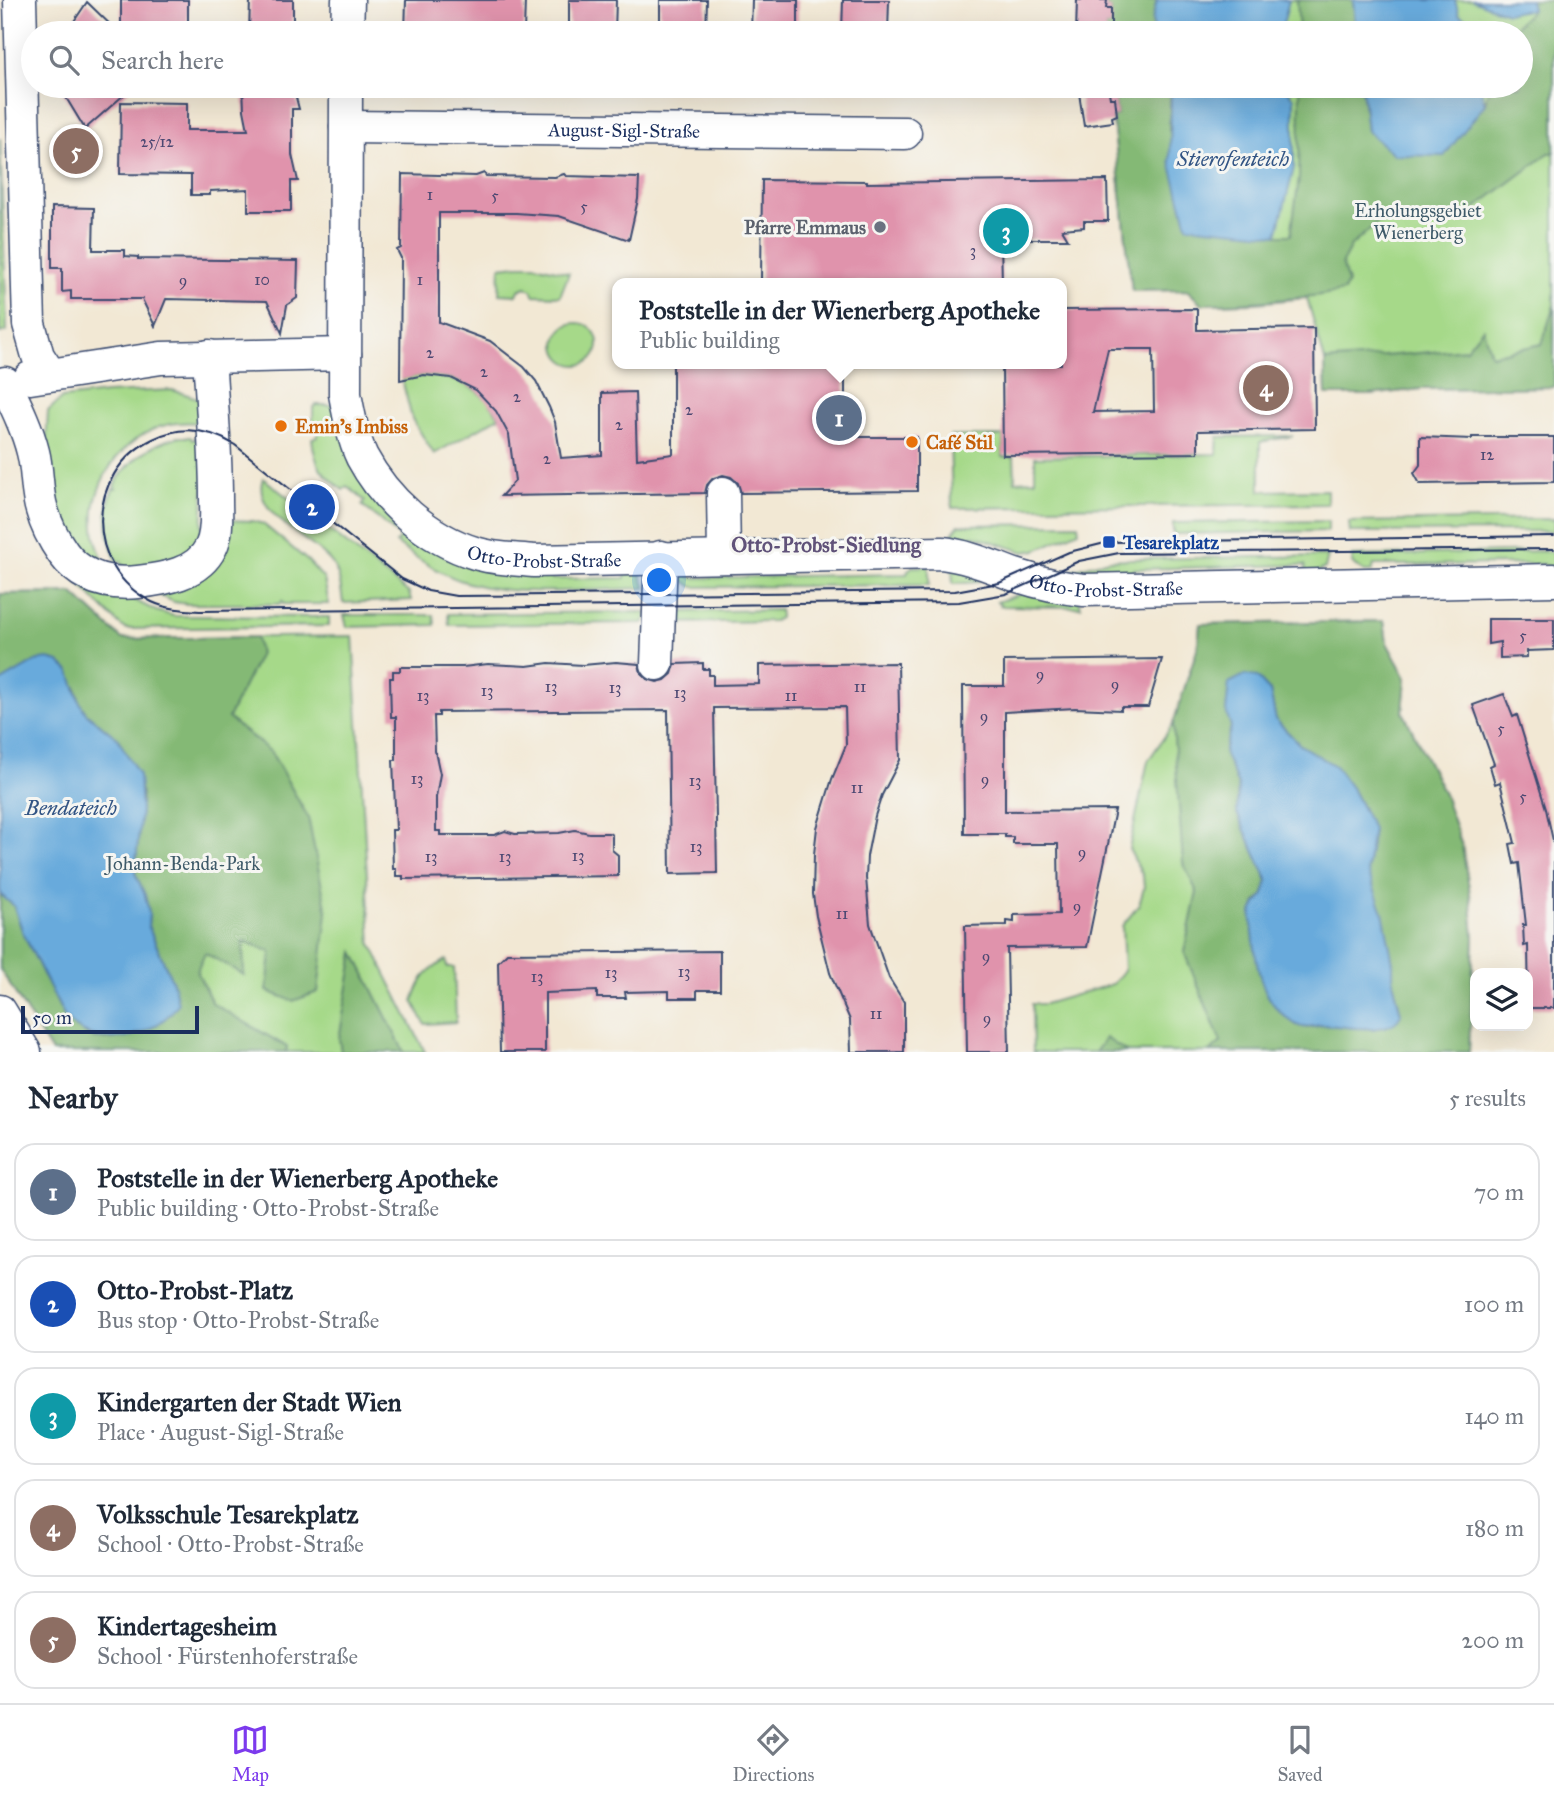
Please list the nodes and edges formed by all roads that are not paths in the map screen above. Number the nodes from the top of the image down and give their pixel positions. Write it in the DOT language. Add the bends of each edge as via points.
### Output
graph roads {
  1 [pos="20,0"];
  2 [pos="348,0"];
  3 [pos="347,21"];
  4 [pos="21,36"];
  5 [pos="23,98"];
  6 [pos="346,98"];
  7 [pos="346,127"];
  8 [pos="905,133"];
  9 [pos="345,354"];
  10 [pos="209,356"];
  11 [pos="43,365"];
  12 [pos="2,378"];
  13 [pos="723,493"];
  14 [pos="724,556"];
  15 [pos="661,557"];
  16 [pos="1554,580"];
  17 [pos="657,664"];
  18 [pos="0,1011"];
  19 [pos="0,1042"];
  20 [pos="6,1052"];
  21 [pos="26,1052"];
  1 -- 4 [label="street"];
  2 -- 3 [label="street"];
  5 -- 11 [label="street" via="29,324"];
  6 -- 7 [label="street, Otto-Probst-Straße"];
  7 -- 8 [label="street, August-Sigl-Straße"];
  7 -- 9 [label="street, Otto-Probst-Straße"];
  9 -- 10 [label="street"];
  9 -- 15 [label="street, Otto-Probst-Straße" via="347,406 361,455 386,491 436,535 473,553 523,560"];
  10 -- 11 [label="street"];
  10 -- 12 [label="street" via="216,525 211,547 186,571 127,583 111,583 83,573 52,536 41,510 34,455"];
  11 -- 12 [label="street"];
  13 -- 14 [label="street"];
  14 -- 15 [label="street, Otto-Probst-Straße"];
  14 -- 16 [label="street, Otto-Probst-Straße" via="942,553 1084,590"];
  15 -- 17 [label="street"];
  18 -- 21 [label="street"];
  19 -- 20 [label="highway"];
}
